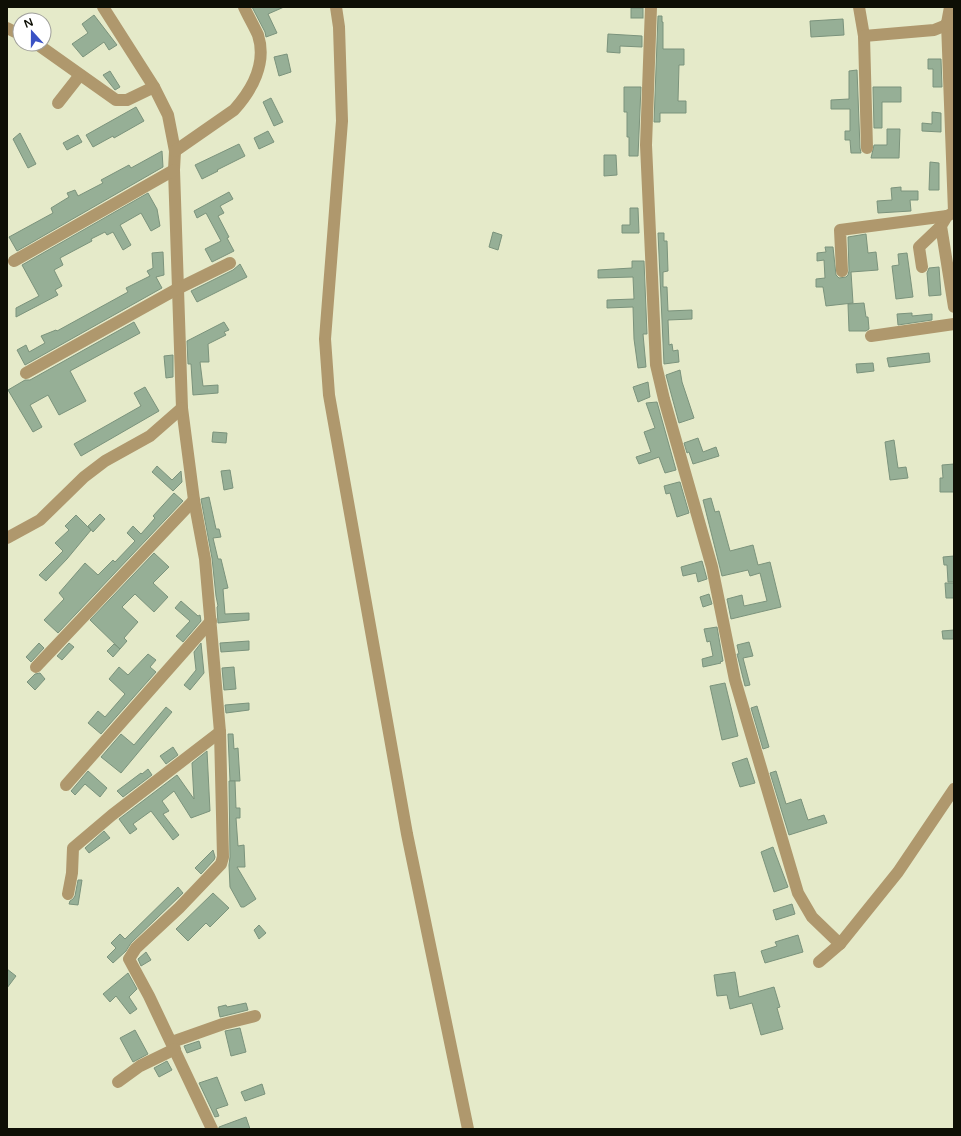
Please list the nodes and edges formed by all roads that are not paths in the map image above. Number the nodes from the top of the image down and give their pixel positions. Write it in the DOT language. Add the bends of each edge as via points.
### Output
graph roads {
  1 [pos="244,7"];
  2 [pos="336,7"];
  3 [pos="651,7"];
  4 [pos="859,7"];
  5 [pos="950,7"];
  6 [pos="107,8"];
  7 [pos="951,20"];
  8 [pos="864,36"];
  9 [pos="48,52"];
  10 [pos="80,75"];
  11 [pos="154,87"];
  12 [pos="58,103"];
  13 [pos="867,148"];
  14 [pos="175,151"];
  15 [pos="174,170"];
  16 [pos="949,216"];
  17 [pos="14,261"];
  18 [pos="230,263"];
  19 [pos="922,268"];
  20 [pos="842,271"];
  21 [pos="177,289"];
  22 [pos="954,307"];
  23 [pos="954,324"];
  24 [pos="871,336"];
  25 [pos="26,373"];
  26 [pos="182,408"];
  27 [pos="194,500"];
  28 [pos="7,538"];
  29 [pos="211,621"];
  30 [pos="36,667"];
  31 [pos="220,732"];
  32 [pos="66,785"];
  33 [pos="954,789"];
  34 [pos="68,894"];
  35 [pos="840,944"];
  36 [pos="819,962"];
  37 [pos="255,1016"];
  38 [pos="173,1046"];
  39 [pos="118,1082"];
  40 [pos="211,1128"];
  41 [pos="468,1129"];
  1 -- 14 [label="street" via="258,35 260,46 261,58 254,81 234,110"];
  2 -- 41 [label="street" via="342,121 325,340 329,395 407,834"];
  3 -- 35 [label="street" via="646,145 656,365 712,567 736,680 798,893 812,917"];
  4 -- 8 [label="street"];
  5 -- 7 [label="street"];
  6 -- 11 [label="street"];
  7 -- 8 [label="street" via="934,30"];
  7 -- 16 [label="street"];
  8 -- 13 [label="street"];
  9 -- 10 [label="street"];
  10 -- 11 [label="street" via="116,100 127,100"];
  10 -- 12 [label="street"];
  11 -- 14 [label="street" via="168,115"];
  14 -- 15 [label="street"];
  15 -- 17 [label="street"];
  15 -- 21 [label="street"];
  16 -- 19 [label="street" via="919,247"];
  16 -- 20 [label="street" via="840,230"];
  16 -- 22 [label="street"];
  18 -- 21 [label="street"];
  21 -- 25 [label="street"];
  21 -- 26 [label="street"];
  23 -- 24 [label="street"];
  26 -- 27 [label="street"];
  26 -- 28 [label="street" via="150,436 105,461 84,477 40,520"];
  27 -- 29 [label="street" via="205,559"];
  27 -- 30 [label="street"];
  29 -- 31 [label="street"];
  29 -- 32 [label="street"];
  31 -- 34 [label="street" via="73,848"];
  31 -- 38 [label="street" via="222,862 179,908 136,948 129,959"];
  33 -- 35 [label="street" via="898,872"];
  35 -- 36 [label="street"];
  37 -- 38 [label="street" via="223,1024"];
  38 -- 39 [label="street"];
  38 -- 40 [label="street"];
}
